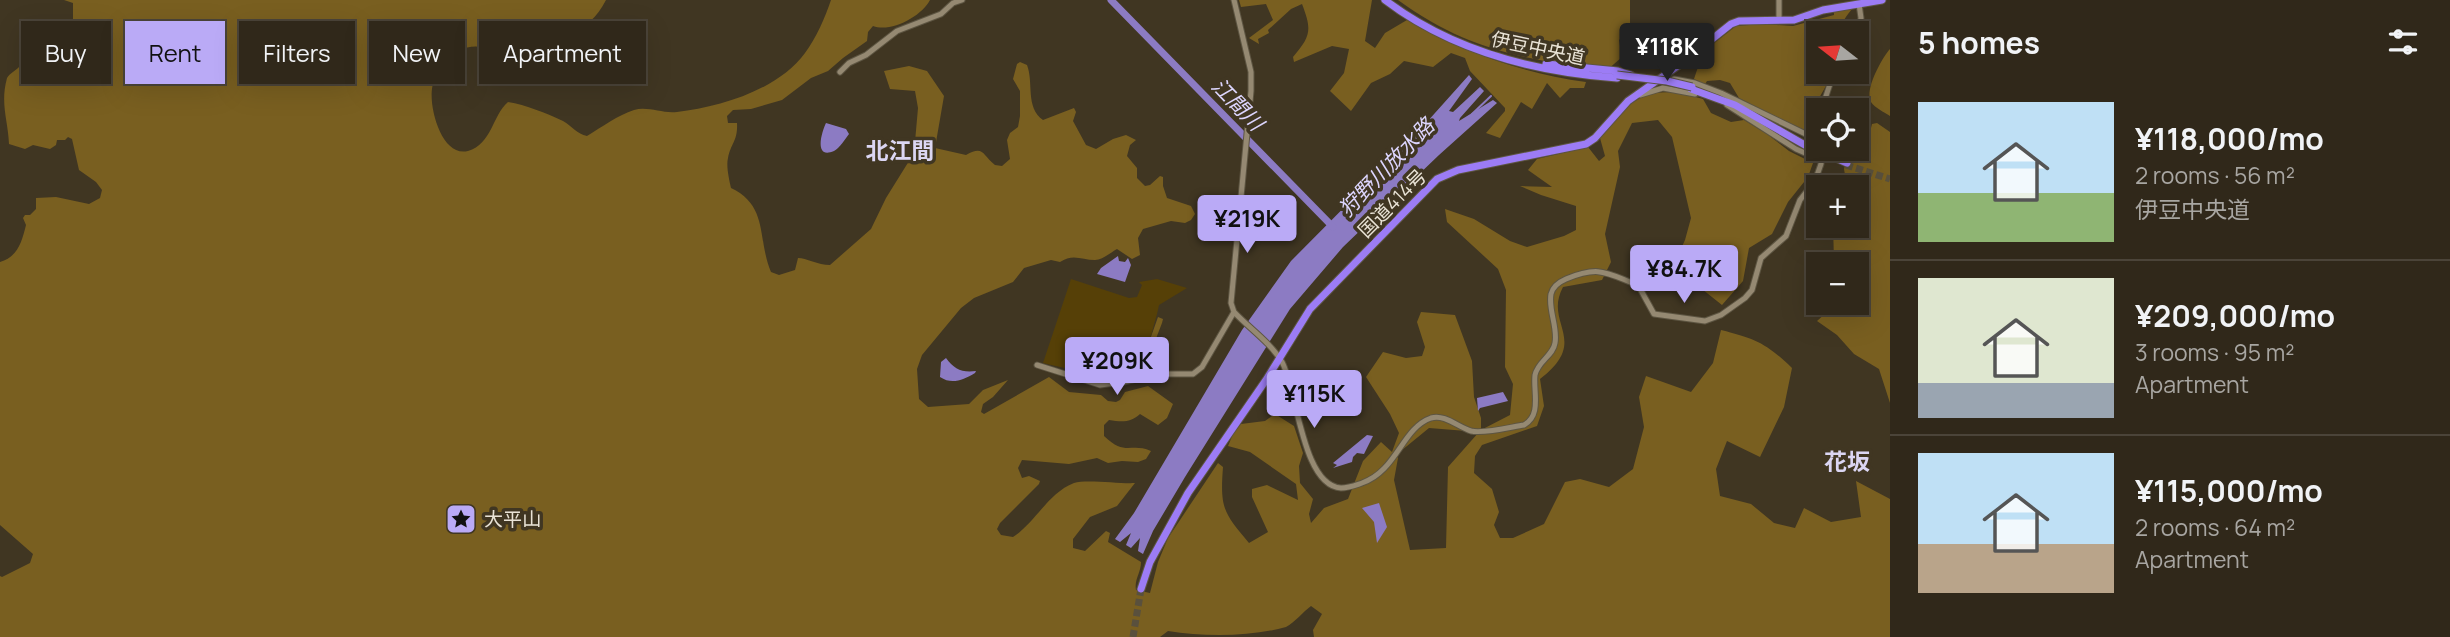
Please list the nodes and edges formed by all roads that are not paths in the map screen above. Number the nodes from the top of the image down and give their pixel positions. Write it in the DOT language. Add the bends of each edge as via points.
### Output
graph roads {
  1 [pos="962,0"];
  2 [pos="1234,0"];
  3 [pos="1387,0"];
  4 [pos="1779,0"];
  5 [pos="1882,0"];
  6 [pos="1859,4"];
  7 [pos="1779,20"];
  8 [pos="1860,21"];
  9 [pos="1523,62"];
  10 [pos="1682,63"];
  11 [pos="840,72"];
  12 [pos="1643,80"];
  13 [pos="1658,80"];
  14 [pos="1692,88"];
  15 [pos="1641,91"];
  16 [pos="1631,98"];
  17 [pos="1747,106"];
  18 [pos="1762,126"];
  19 [pos="1806,134"];
  20 [pos="1792,136"];
  21 [pos="1806,144"];
  22 [pos="1806,144"];
  23 [pos="1806,145"];
  24 [pos="1806,153"];
  25 [pos="1821,161"];
  26 [pos="1840,161"];
  27 [pos="1847,164"];
  28 [pos="1236,314"];
  29 [pos="1277,354"];
  30 [pos="1037,365"];
  31 [pos="1141,589"];
  1 -- 11 [label="street" via="941,14 897,31"];
  2 -- 28 [label="street" via="1251,72 1232,285"];
  3 -- 9 [label="highway, 伊豆中央道" via="1455,40"];
  4 -- 7 [label="street"];
  5 -- 6 [label="highway, 国道414号"];
  6 -- 7 [label="highway, 国道414号"];
  6 -- 8 [label="street"];
  7 -- 10 [label="highway, 国道414号" via="1731,24"];
  9 -- 12 [label="highway" via="1580,78"];
  9 -- 13 [label="highway"];
  9 -- 14 [label="highway, 伊豆中央道, bridge"];
  10 -- 13 [label="highway, 国道414号"];
  10 -- 14 [label="street" via="1679,77"];
  12 -- 13 [label="highway"];
  12 -- 15 [label="highway"];
  13 -- 14 [label="street"];
  13 -- 15 [label="highway, 国道414号"];
  14 -- 16 [label="street" via="1663,88"];
  14 -- 17 [label="street" via="1721,93"];
  14 -- 18 [label="street"];
  14 -- 20 [label="highway, 伊豆中央道" via="1725,98"];
  14 -- 21 [label="highway, 伊豆中央道" via="1735,105"];
  15 -- 16 [label="highway, 国道414号"];
  16 -- 29 [label="highway, 国道414号" via="1586,144 1458,170 1437,179 1314,303"];
  17 -- 19 [label="street"];
  17 -- 20 [label="highway"];
  18 -- 23 [label="highway"];
  18 -- 24 [label="street"];
  20 -- 22 [label="highway, 伊豆中央道"];
  25 -- 29 [label="street" via="1788,233 1761,257 1750,294 1713,319 1654,314 1638,285 1596,271 1558,282 1551,298 1555,344 1539,365 1534,414 1524,425 1474,432 1444,418 1429,419 1415,429 1377,477 1338,488 1324,478 1310,457"];
  26 -- 27 [label="highway, 伊豆中央道, bridge"];
  28 -- 29 [label="street"];
  28 -- 30 [label="street" via="1193,374 1156,374 1100,384"];
  29 -- 31 [label="highway, 国道414号" via="1266,380 1188,493 1150,562"];
}
